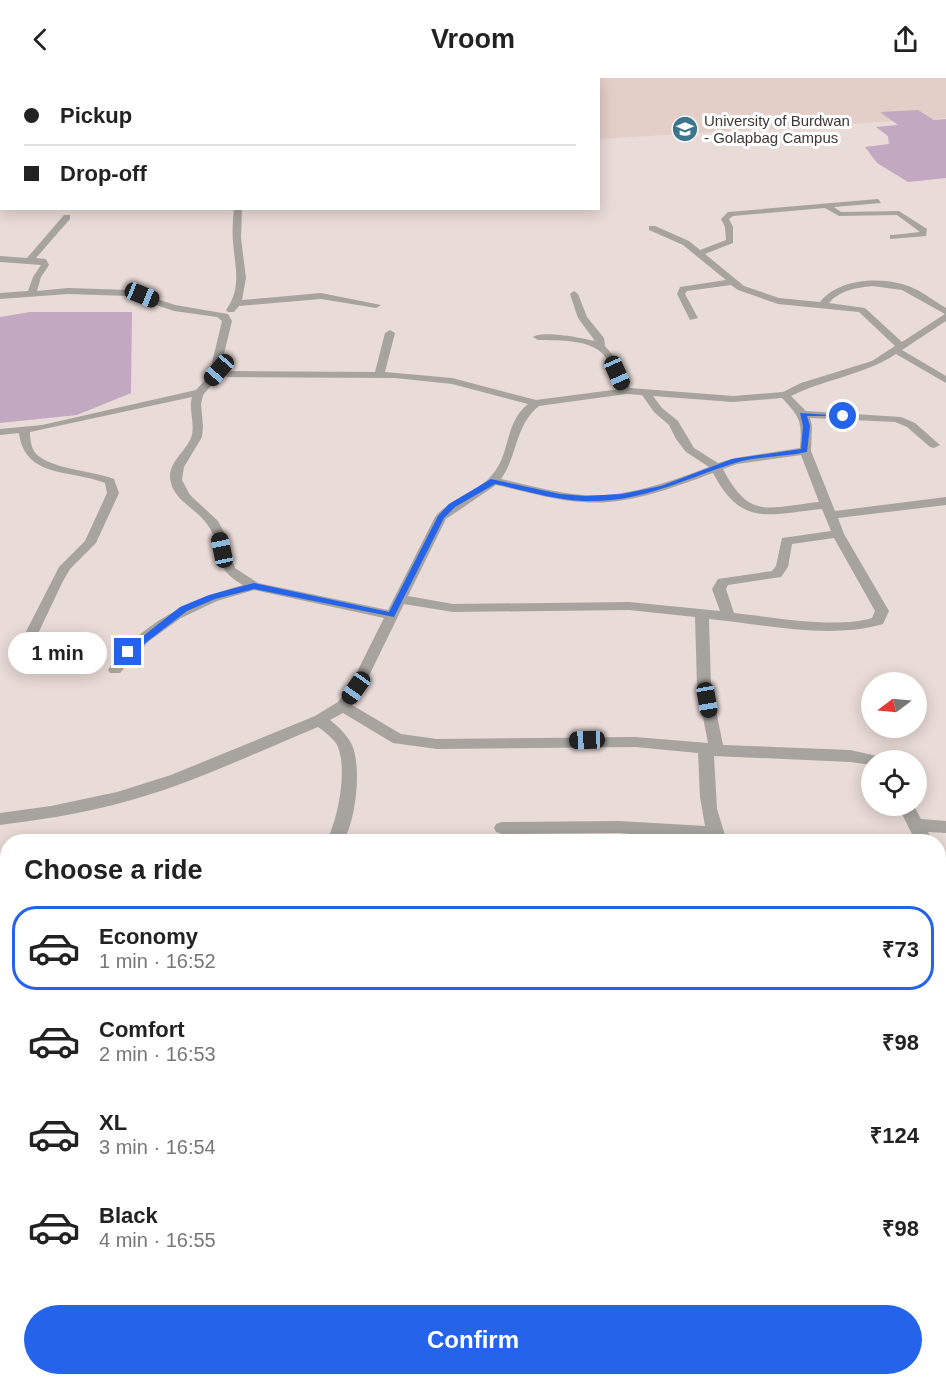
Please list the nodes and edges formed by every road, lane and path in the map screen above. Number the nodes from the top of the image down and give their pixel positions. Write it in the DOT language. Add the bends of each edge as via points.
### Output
graph roads {
  1 [pos="878,201"];
  2 [pos="825,205"];
  3 [pos="238,210"];
  4 [pos="68,217"];
  5 [pos="652,228"];
  6 [pos="894,237"];
  7 [pos="700,253"];
  8 [pos="0,259"];
  9 [pos="30,260"];
  10 [pos="731,282"];
  11 [pos="32,293"];
  12 [pos="574,294"];
  13 [pos="0,296"];
  14 [pos="237,303"];
  15 [pos="376,305"];
  16 [pos="822,305"];
  17 [pos="946,315"];
  18 [pos="225,316"];
  19 [pos="693,318"];
  20 [pos="390,333"];
  21 [pos="538,337"];
  22 [pos="600,347"];
  23 [pos="899,349"];
  24 [pos="219,370"];
  25 [pos="379,374"];
  26 [pos="946,380"];
  27 [pos="626,391"];
  28 [pos="644,391"];
  29 [pos="199,392"];
  30 [pos="785,395"];
  31 [pos="536,403"];
  32 [pos="803,414"];
  33 [pos="24,431"];
  34 [pos="0,432"];
  35 [pos="934,445"];
  36 [pos="805,451"];
  37 [pos="715,466"];
  38 [pos="494,481"];
  39 [pos="946,501"];
  40 [pos="828,510"];
  41 [pos="838,534"];
  42 [pos="254,586"];
  43 [pos="399,599"];
  44 [pos="702,612"];
  45 [pos="391,615"];
  46 [pos="728,615"];
  47 [pos="18,661"];
  48 [pos="115,670"];
  49 [pos="343,706"];
  50 [pos="320,720"];
  51 [pos="712,750"];
  52 [pos="861,758"];
  53 [pos="912,816"];
  54 [pos="0,819"];
  55 [pos="918,825"];
  56 [pos="946,827"];
  57 [pos="502,828"];
  58 [pos="340,834"];
  59 [pos="687,834"];
  60 [pos="715,834"];
  61 [pos="922,834"];
  1 -- 2 [label="street"];
  2 -- 6 [label="street" via="839,214 899,213 924,231"];
  2 -- 7 [label="street" via="731,213 725,219 730,241"];
  3 -- 14 [label="street" via="237,242 243,282"];
  4 -- 9 [label="street"];
  5 -- 7 [label="street"];
  7 -- 10 [label="street"];
  8 -- 9 [label="street"];
  9 -- 11 [label="street" via="43,261 45,265"];
  10 -- 16 [label="street" via="778,301"];
  10 -- 19 [label="street" via="683,289 681,294"];
  11 -- 13 [label="street"];
  11 -- 18 [label="street" via="130,293 174,308"];
  12 -- 22 [label="street" via="583,318 600,338"];
  14 -- 15 [label="street" via="321,296"];
  14 -- 18 [label="street"];
  16 -- 17 [label="street" via="826,296 842,288 895,285 918,293"];
  16 -- 23 [label="street" via="862,310"];
  17 -- 23 [label="street"];
  18 -- 24 [label="street" via="215,364"];
  20 -- 25 [label="street"];
  21 -- 22 [label="street"];
  22 -- 27 [label="street" via="609,354"];
  23 -- 26 [label="street"];
  23 -- 30 [label="street" via="876,363 804,385"];
  24 -- 25 [label="street" via="240,375"];
  24 -- 29 [label="street"];
  25 -- 31 [label="street" via="452,381"];
  27 -- 28 [label="street"];
  27 -- 31 [label="street"];
  28 -- 30 [label="street" via="733,399"];
  28 -- 37 [label="street" via="674,423 690,450"];
  29 -- 33 [label="street"];
  29 -- 42 [label="street" via="195,403 198,431 178,465 175,478 178,487 211,520 226,567 236,578"];
  30 -- 32 [label="street"];
  31 -- 38 [label="street" via="525,410 510,436 503,467"];
  32 -- 35 [label="street" via="897,419 911,425"];
  32 -- 36 [label="street" via="807,426"];
  33 -- 34 [label="street"];
  33 -- 47 [label="street" via="29,453 37,460 98,475 110,481 113,493 90,543 65,567 57,581"];
  36 -- 37 [label="street"];
  36 -- 40 [label="street"];
  37 -- 38 [label="street" via="662,488 595,498 560,496"];
  37 -- 40 [label="street" via="730,494 755,511"];
  38 -- 43 [label="street" via="441,517"];
  39 -- 40 [label="street"];
  40 -- 41 [label="street"];
  41 -- 46 [label="street" via="786,541 782,567 776,574 723,582 719,589"];
  41 -- 46 [label="street" via="882,611 878,621 864,626 812,625"];
  42 -- 45 [label="street"];
  42 -- 48 [label="street" via="183,609 128,652"];
  43 -- 44 [label="street" via="453,608 629,606"];
  43 -- 45 [label="street"];
  44 -- 46 [label="street"];
  44 -- 51 [label="street" via="704,686"];
  45 -- 49 [label="street" via="356,688"];
  49 -- 50 [label="street"];
  49 -- 51 [label="street" via="398,739 437,744 587,740"];
  50 -- 54 [label="street" via="177,779 117,798"];
  50 -- 58 [label="street" via="336,733 346,749 347,814"];
  51 -- 52 [label="street"];
  51 -- 60 [label="street" via="707,784"];
  53 -- 55 [label="street"];
  55 -- 56 [label="street"];
  55 -- 61 [label="street"];
  57 -- 59 [label="street" via="619,827"];
}
